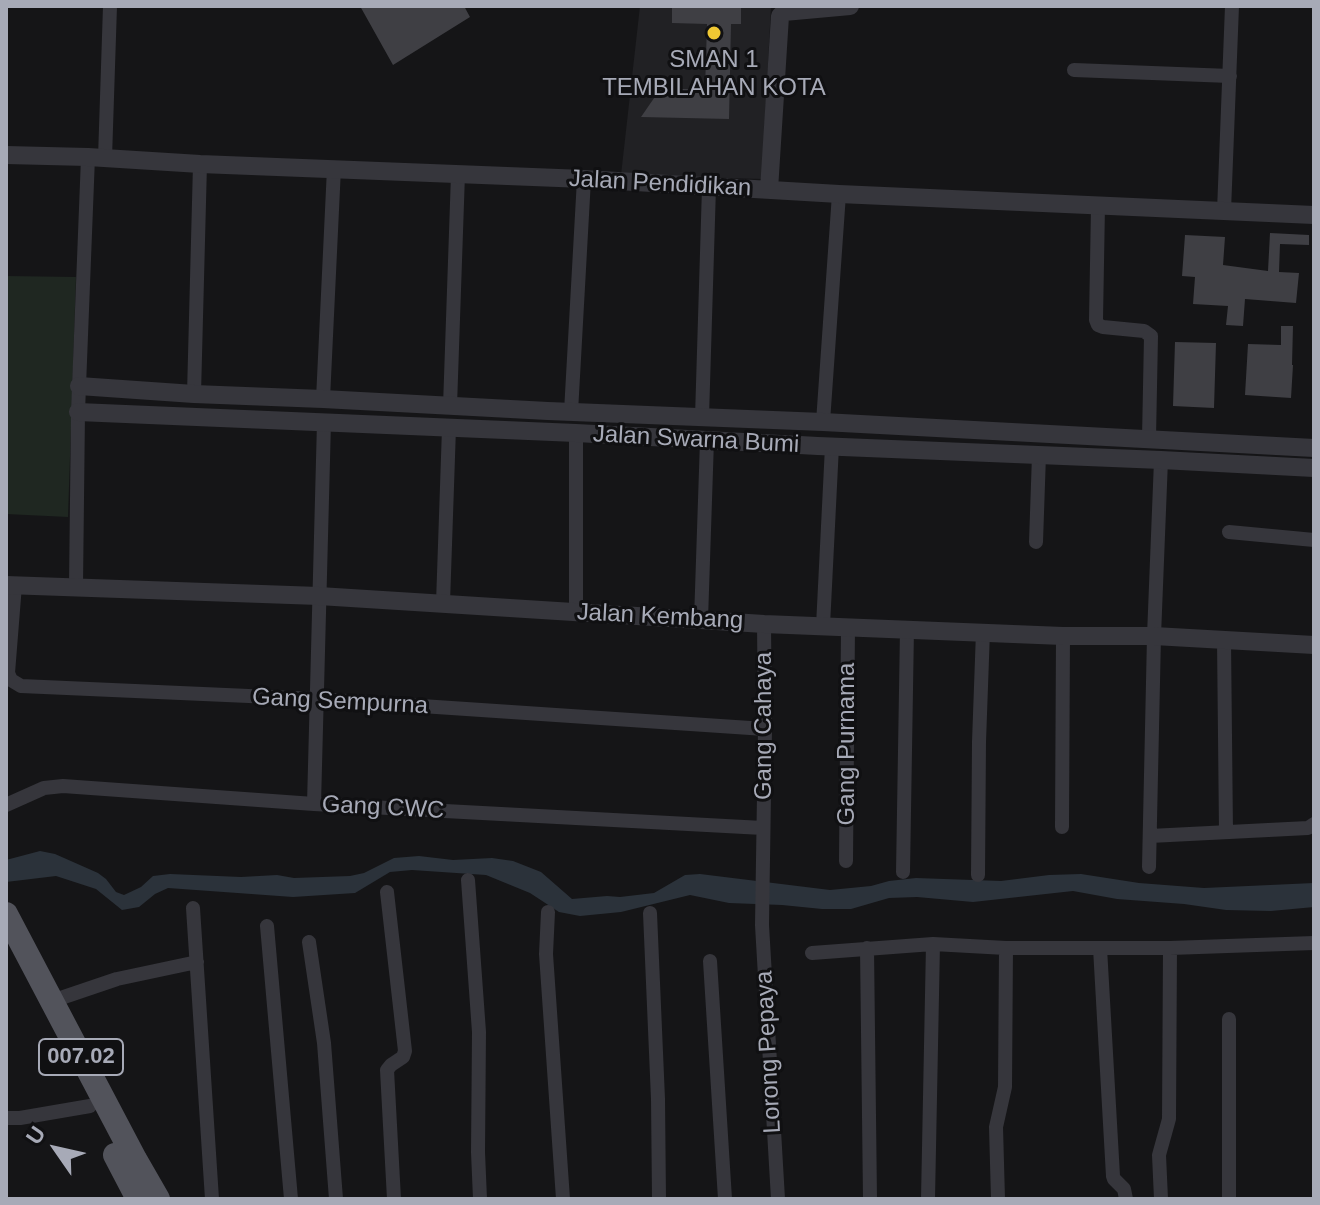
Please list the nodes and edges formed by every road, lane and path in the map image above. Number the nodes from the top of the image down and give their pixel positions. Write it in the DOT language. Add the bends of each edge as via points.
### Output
graph roads {
  1 [pos="110,6"];
  2 [pos="850,6"];
  3 [pos="1232,6"];
  4 [pos="784,9"];
  5 [pos="1074,70"];
  6 [pos="1230,76"];
  7 [pos="6,155"];
  8 [pos="97,158"];
  9 [pos="200,164"];
  10 [pos="334,168"];
  11 [pos="458,174"];
  12 [pos="584,179"];
  13 [pos="709,187"];
  14 [pos="769,190"];
  15 [pos="839,194"];
  16 [pos="1098,206"];
  17 [pos="1224,211"];
  18 [pos="1314,215"];
  19 [pos="79,386"];
  20 [pos="194,394"];
  21 [pos="261,396"];
  22 [pos="323,399"];
  23 [pos="450,406"];
  24 [pos="548,411"];
  25 [pos="78,412"];
  26 [pos="571,412"];
  27 [pos="702,417"];
  28 [pos="260,420"];
  29 [pos="324,422"];
  30 [pos="797,422"];
  31 [pos="823,422"];
  32 [pos="449,428"];
  33 [pos="547,432"];
  34 [pos="576,433"];
  35 [pos="1149,438"];
  36 [pos="707,440"];
  37 [pos="797,445"];
  38 [pos="832,446"];
  39 [pos="1314,448"];
  40 [pos="1039,455"];
  41 [pos="1161,460"];
  42 [pos="1314,468"];
  43 [pos="1229,532"];
  44 [pos="1314,540"];
  45 [pos="1036,542"];
  46 [pos="10,585"];
  47 [pos="76,586"];
  48 [pos="319,596"];
  49 [pos="443,603"];
  50 [pos="576,613"];
  51 [pos="701,620"];
  52 [pos="764,624"];
  53 [pos="823,626"];
  54 [pos="848,627"];
  55 [pos="907,629"];
  56 [pos="983,631"];
  57 [pos="1063,636"];
  58 [pos="1154,636"];
  59 [pos="1224,640"];
  60 [pos="1314,645"];
  61 [pos="317,699"];
  62 [pos="765,729"];
  63 [pos="314,804"];
  64 [pos="6,805"];
  65 [pos="1314,824"];
  66 [pos="1062,827"];
  67 [pos="763,828"];
  68 [pos="1226,832"];
  69 [pos="1150,836"];
  70 [pos="846,861"];
  71 [pos="1149,867"];
  72 [pos="903,872"];
  73 [pos="978,875"];
  74 [pos="468,880"];
  75 [pos="762,881"];
  76 [pos="387,892"];
  77 [pos="193,908"];
  78 [pos="548,912"];
  79 [pos="650,913"];
  80 [pos="6,914"];
  81 [pos="267,926"];
  82 [pos="309,942"];
  83 [pos="1314,943"];
  84 [pos="6,944"];
  85 [pos="933,944"];
  86 [pos="867,948"];
  87 [pos="1006,948"];
  88 [pos="1100,948"];
  89 [pos="1170,948"];
  90 [pos="812,953"];
  91 [pos="710,961"];
  92 [pos="197,962"];
  93 [pos="54,1016"];
  94 [pos="1229,1019"];
  95 [pos="67,1046"];
  96 [pos="90,1106"];
  97 [pos="6,1118"];
  98 [pos="140,1199"];
  99 [pos="212,1199"];
  100 [pos="291,1199"];
  101 [pos="336,1199"];
  102 [pos="394,1199"];
  103 [pos="480,1199"];
  104 [pos="563,1199"];
  105 [pos="659,1199"];
  106 [pos="725,1199"];
  107 [pos="778,1199"];
  108 [pos="870,1199"];
  109 [pos="928,1199"];
  110 [pos="998,1199"];
  111 [pos="1126,1199"];
  112 [pos="1161,1199"];
  113 [pos="1229,1199"];
  1 -- 8 [label="street"];
  2 -- 4 [label="street"];
  3 -- 6 [label="street"];
  4 -- 14 [label="street" via="778,21"];
  5 -- 6 [label="street"];
  6 -- 17 [label="street"];
  7 -- 8 [label="street, Jalan Pendidikan"];
  8 -- 9 [label="street, Jalan Pendidikan"];
  8 -- 19 [label="street"];
  9 -- 10 [label="street, Jalan Pendidikan"];
  9 -- 20 [label="street"];
  10 -- 11 [label="street, Jalan Pendidikan"];
  10 -- 22 [label="street"];
  11 -- 12 [label="street, Jalan Pendidikan"];
  11 -- 23 [label="street"];
  12 -- 13 [label="street, Jalan Pendidikan"];
  12 -- 26 [label="street"];
  13 -- 14 [label="street, Jalan Pendidikan"];
  13 -- 27 [label="street"];
  14 -- 15 [label="street, Jalan Pendidikan"];
  15 -- 16 [label="street, Jalan Pendidikan"];
  15 -- 31 [label="street"];
  16 -- 17 [label="street, Jalan Pendidikan"];
  16 -- 35 [label="street" via="1096,320 1103,327 1151,336"];
  17 -- 18 [label="street, Jalan Pendidikan"];
  19 -- 20 [label="street, Jalan Swarna Bumi"];
  19 -- 25 [label="street"];
  20 -- 21 [label="street, Jalan Swarna Bumi"];
  21 -- 22 [label="street, Jalan Swarna Bumi"];
  21 -- 28 [label="street"];
  22 -- 23 [label="street, Jalan Swarna Bumi"];
  23 -- 24 [label="street, Jalan Swarna Bumi"];
  24 -- 26 [label="street, Jalan Swarna Bumi"];
  24 -- 33 [label="street"];
  25 -- 28 [label="street, Jalan Swarna Bumi"];
  25 -- 47 [label="street"];
  26 -- 27 [label="street, Jalan Swarna Bumi"];
  27 -- 30 [label="street, Jalan Swarna Bumi"];
  28 -- 29 [label="street, Jalan Swarna Bumi"];
  29 -- 32 [label="street, Jalan Swarna Bumi"];
  29 -- 48 [label="street"];
  30 -- 31 [label="street, Jalan Swarna Bumi"];
  30 -- 37 [label="street"];
  31 -- 35 [label="street, Jalan Swarna Bumi"];
  32 -- 33 [label="street, Jalan Swarna Bumi"];
  32 -- 49 [label="street"];
  33 -- 34 [label="street, Jalan Swarna Bumi"];
  34 -- 36 [label="street, Jalan Swarna Bumi"];
  34 -- 50 [label="street"];
  35 -- 39 [label="street, Jalan Swarna Bumi"];
  36 -- 37 [label="street, Jalan Swarna Bumi"];
  36 -- 51 [label="street"];
  37 -- 38 [label="street, Jalan Swarna Bumi"];
  38 -- 40 [label="street, Jalan Swarna Bumi"];
  38 -- 53 [label="street"];
  40 -- 41 [label="street, Jalan Swarna Bumi"];
  40 -- 45 [label="street"];
  41 -- 42 [label="street, Jalan Swarna Bumi"];
  41 -- 58 [label="street"];
  43 -- 44 [label="street"];
  46 -- 47 [label="street, Jalan Kembang"];
  46 -- 61 [label="street, Gang Sempurna" via="8,673 21,686"];
  47 -- 48 [label="street, Jalan Kembang"];
  48 -- 49 [label="street, Jalan Kembang"];
  48 -- 61 [label="street"];
  49 -- 50 [label="street, Jalan Kembang"];
  50 -- 51 [label="street, Jalan Kembang"];
  51 -- 52 [label="street, Jalan Kembang"];
  52 -- 53 [label="street, Jalan Kembang"];
  52 -- 62 [label="street, Gang Cahaya"];
  53 -- 54 [label="street, Jalan Kembang"];
  54 -- 55 [label="street, Jalan Kembang"];
  54 -- 70 [label="street, Gang Purnama"];
  55 -- 56 [label="street, Jalan Kembang"];
  55 -- 72 [label="street"];
  56 -- 57 [label="street, Jalan Kembang"];
  56 -- 73 [label="street"];
  57 -- 58 [label="street, Jalan Kembang"];
  57 -- 66 [label="street"];
  58 -- 59 [label="street, Jalan Kembang"];
  58 -- 69 [label="street"];
  59 -- 60 [label="street, Jalan Kembang"];
  59 -- 68 [label="street"];
  61 -- 62 [label="street, Gang Sempurna"];
  61 -- 63 [label="street"];
  62 -- 67 [label="street, Gang Cahaya"];
  63 -- 64 [label="street, Gang CWC" via="53,786"];
  63 -- 67 [label="street, Gang CWC"];
  65 -- 68 [label="street"];
  67 -- 75 [label="street, Gang Cahaya"];
  68 -- 69 [label="street"];
  69 -- 71 [label="street"];
  74 -- 103 [label="street" via="479,1032"];
  75 -- 107 [label="street, Lorong Pepaya"];
  76 -- 102 [label="street" via="405,1051 387,1070"];
  77 -- 92 [label="street"];
  78 -- 104 [label="street" via="546,954"];
  79 -- 105 [label="street"];
  80 -- 93 [label="main road, 007.02"];
  81 -- 100 [label="street"];
  82 -- 101 [label="street" via="324,1043"];
  83 -- 89 [label="street"];
  84 -- 93 [label="main road, 007.02"];
  85 -- 86 [label="street"];
  85 -- 87 [label="street"];
  85 -- 109 [label="street"];
  86 -- 90 [label="street"];
  86 -- 108 [label="street"];
  87 -- 88 [label="street"];
  87 -- 110 [label="street" via="1005,1087 996,1127"];
  88 -- 89 [label="street"];
  88 -- 111 [label="street" via="1113,1176"];
  89 -- 112 [label="street" via="1169,1119 1159,1155"];
  91 -- 106 [label="street"];
  92 -- 93 [label="street" via="117,979"];
  92 -- 99 [label="street"];
  93 -- 95 [label="main road, 007.02"];
  94 -- 113 [label="street"];
  95 -- 96 [label="main road, 007.02"];
  95 -- 98 [label="main road, 007.02"];
  96 -- 97 [label="street"];
  96 -- 98 [label="main road, 007.02"];
}
